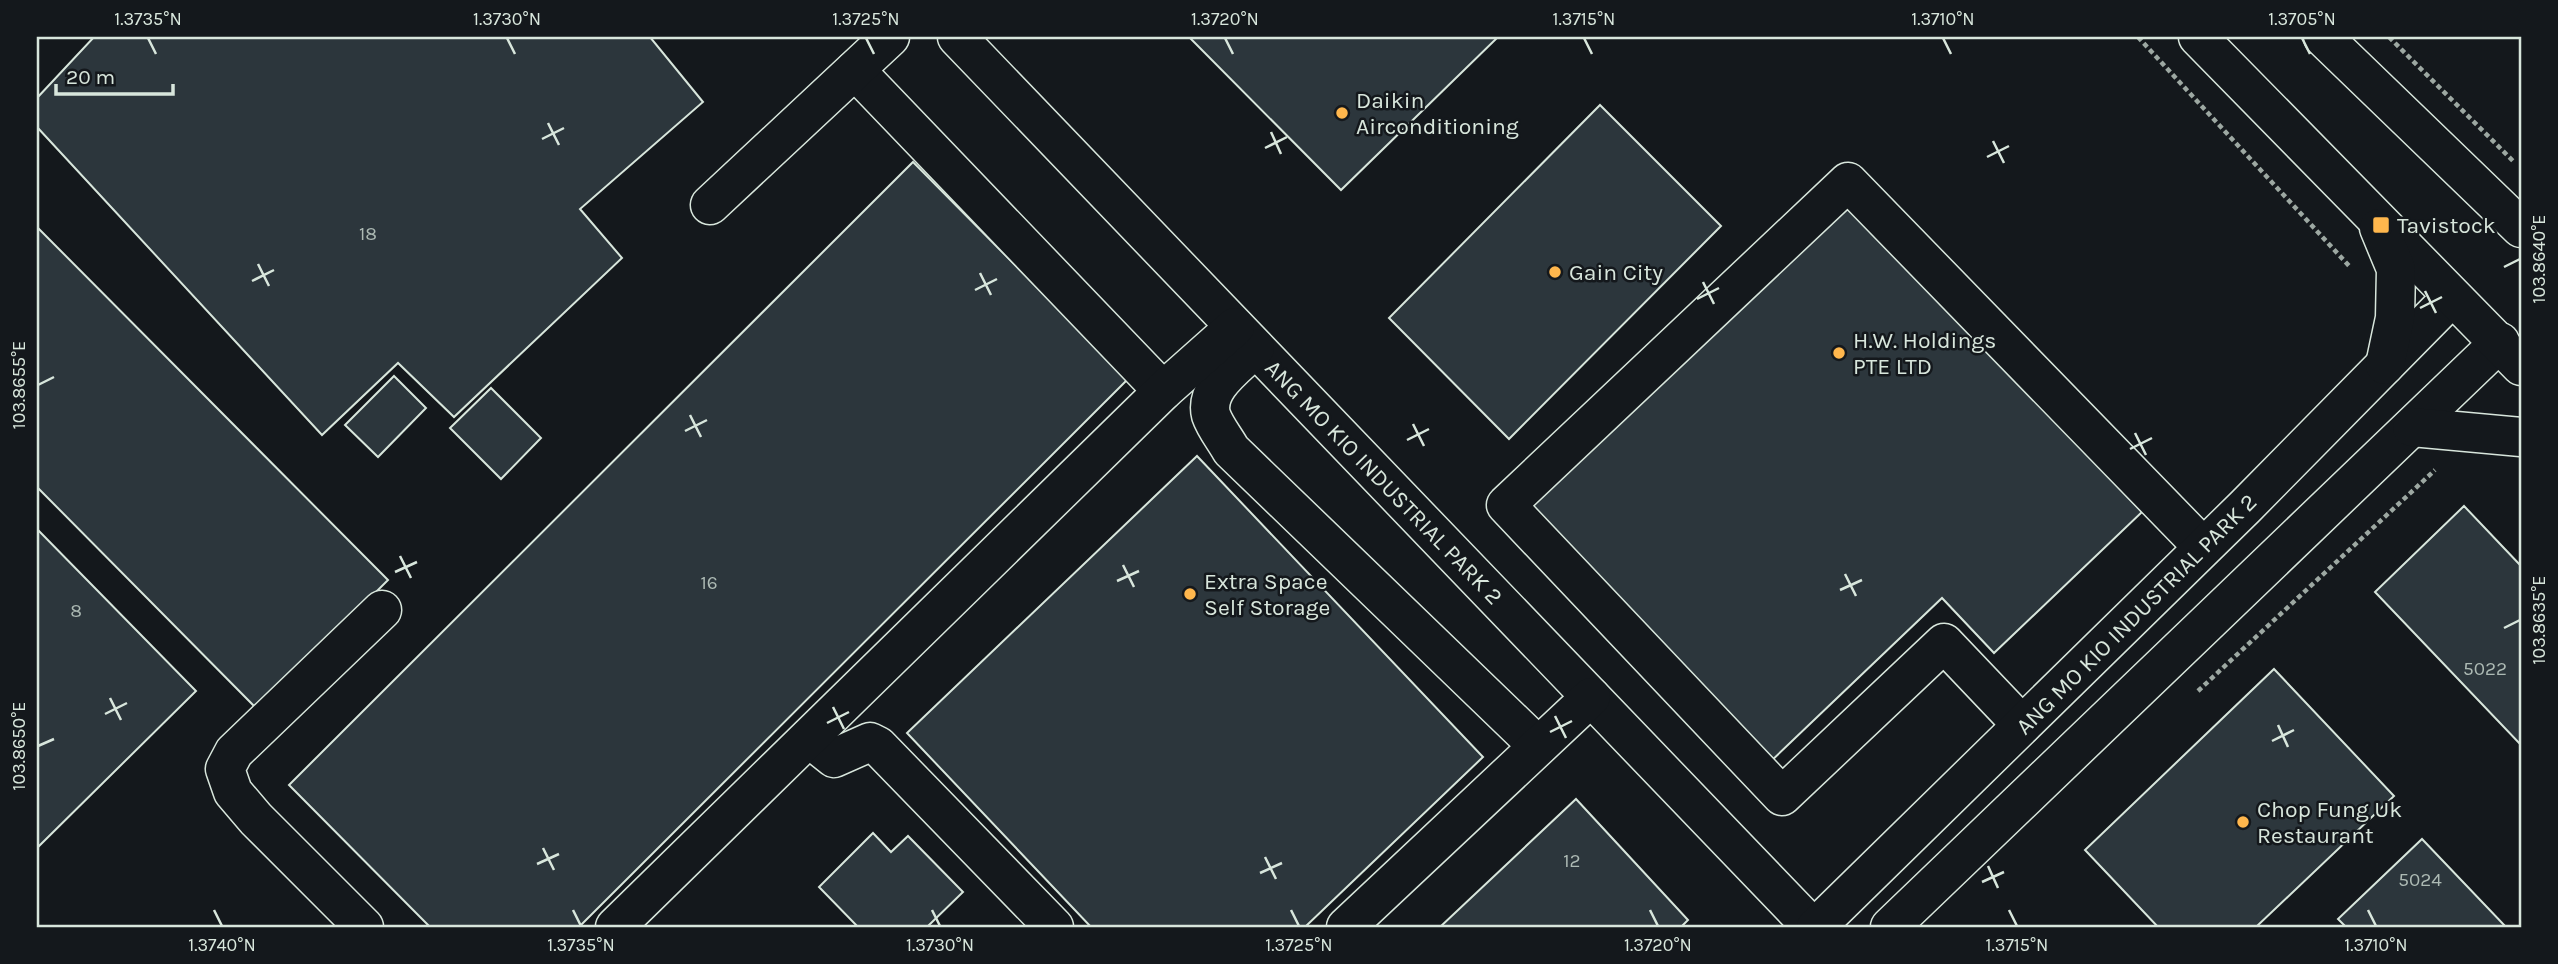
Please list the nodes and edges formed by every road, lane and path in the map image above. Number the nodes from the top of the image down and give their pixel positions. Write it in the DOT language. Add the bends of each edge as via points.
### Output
graph roads {
  1 [pos="890,37"];
  2 [pos="957,37"];
  3 [pos="2198,37"];
  4 [pos="2323,37"];
  5 [pos="2389,37"];
  6 [pos="855,70"];
  7 [pos="2521,169"];
  8 [pos="710,205"];
  9 [pos="2375,218"];
  10 [pos="2521,228"];
  11 [pos="2452,297"];
  12 [pos="1245,337"];
  13 [pos="2510,354"];
  14 [pos="2385,365"];
  15 [pos="1163,391"];
  16 [pos="2412,427"];
  17 [pos="2521,437"];
  18 [pos="2439,466"];
  19 [pos="2203,547"];
  20 [pos="2290,607"];
  21 [pos="382,610"];
  22 [pos="1591,697"];
  23 [pos="2022,725"];
  24 [pos="808,738"];
  25 [pos="1538,746"];
  26 [pos="364,927"];
  27 [pos="615,927"];
  28 [pos="1054,927"];
  29 [pos="1346,927"];
  30 [pos="1814,927"];
  31 [pos="1890,927"];
  1 -- 6 [label="main road"];
  2 -- 12 [label="main road, ANG MO KIO INDUSTRIAL PARK 2"];
  3 -- 9 [label="main road"];
  4 -- 10 [label="main road"];
  5 -- 7 [label="path"];
  6 -- 8 [label="main road"];
  6 -- 15 [label="main road"];
  9 -- 11 [label="main road"];
  9 -- 14 [label="main road" via="2396,269 2395,318"];
  11 -- 13 [label="main road"];
  11 -- 14 [label="main road, ANG MO KIO INDUSTRIAL PARK 2"];
  12 -- 15 [label="main road"];
  12 -- 22 [label="main road, ANG MO KIO INDUSTRIAL PARK 2"];
  12 -- 25 [label="main road" via="1209,401 1212,418 1231,450"];
  13 -- 16 [label="main road"];
  14 -- 19 [label="main road, ANG MO KIO INDUSTRIAL PARK 2"];
  15 -- 24 [label="main road"];
  16 -- 17 [label="main road"];
  16 -- 31 [label="main road"];
  18 -- 20 [label="path"];
  19 -- 23 [label="main road, ANG MO KIO INDUSTRIAL PARK 2"];
  19 -- 23 [label="main road" via="1848,182 1506,505 1782,796 1944,643"];
  21 -- 26 [label="main road" via="234,752 225,769 233,792 248,810"];
  22 -- 25 [label="main road"];
  22 -- 30 [label="main road, ANG MO KIO INDUSTRIAL PARK 2"];
  23 -- 30 [label="main road, ANG MO KIO INDUSTRIAL PARK 2"];
  24 -- 27 [label="main road"];
  24 -- 28 [label="main road" via="834,758 870,742 878,746"];
  25 -- 29 [label="main road"];
}
